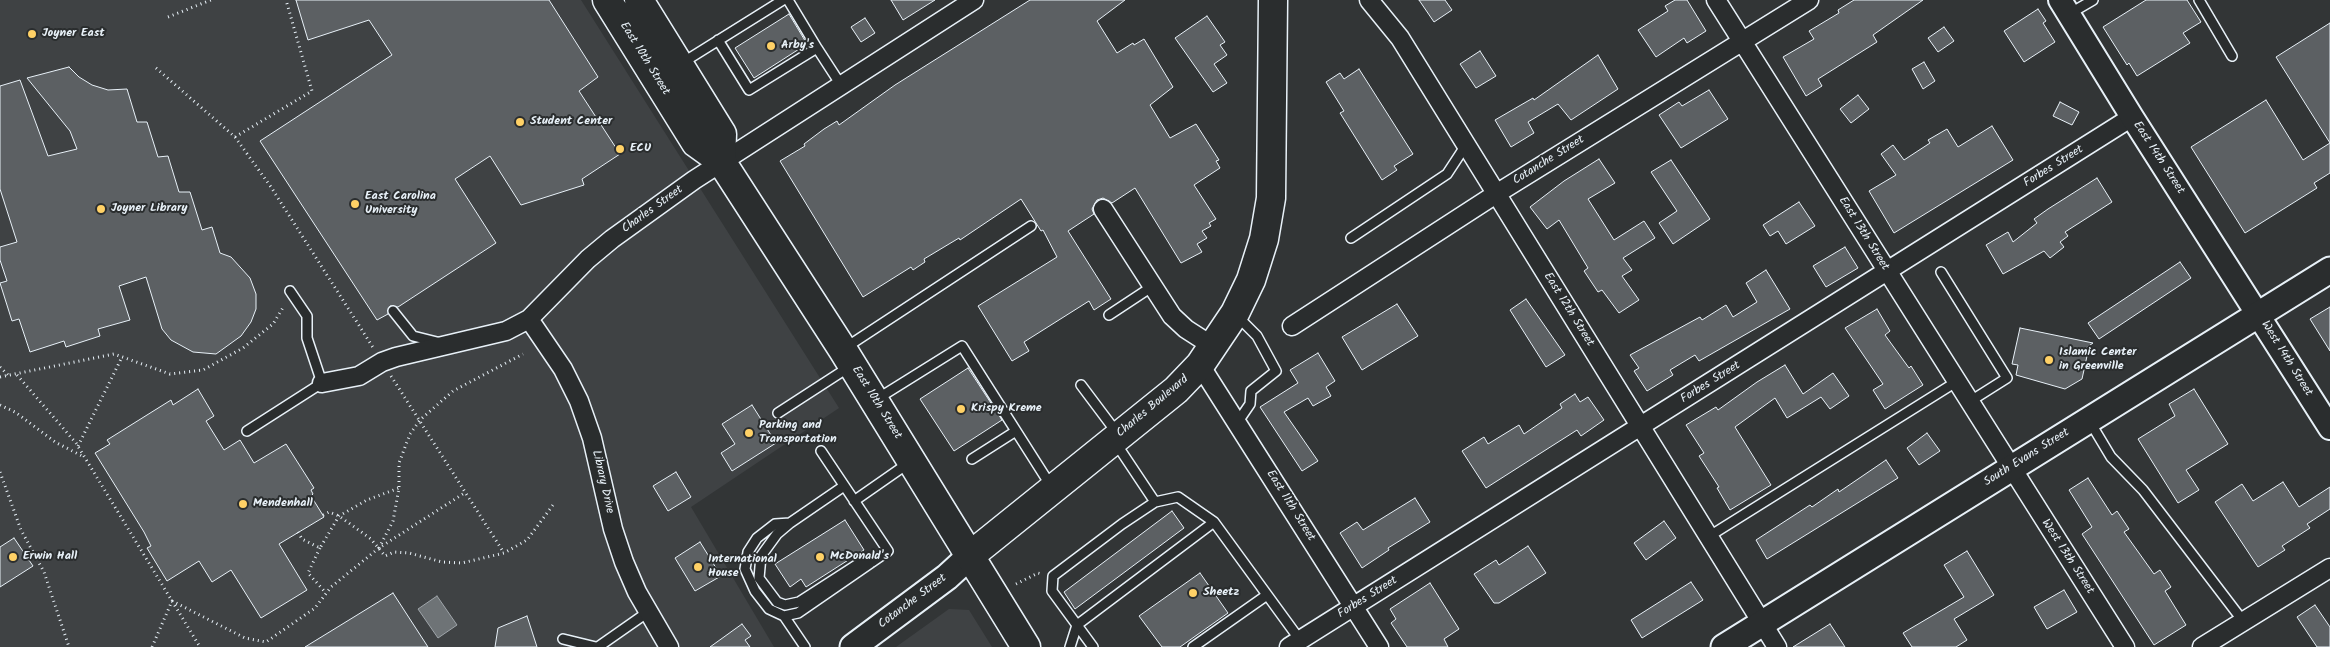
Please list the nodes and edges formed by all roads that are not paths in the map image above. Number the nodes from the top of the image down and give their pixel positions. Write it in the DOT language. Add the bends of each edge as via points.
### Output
graph roads {
  1 [pos="607,0"];
  2 [pos="639,0"];
  3 [pos="784,0"];
  4 [pos="788,0"];
  5 [pos="974,0"];
  6 [pos="1273,0"];
  7 [pos="1369,0"];
  8 [pos="1716,0"];
  9 [pos="1809,0"];
  10 [pos="2093,0"];
  11 [pos="2199,0"];
  12 [pos="2065,7"];
  13 [pos="718,40"];
  14 [pos="1742,41"];
  15 [pos="818,48"];
  16 [pos="2232,56"];
  17 [pos="679,65"];
  18 [pos="841,85"];
  19 [pos="2132,117"];
  20 [pos="1466,145"];
  21 [pos="721,161"];
  22 [pos="1496,194"];
  23 [pos="1102,209"];
  24 [pos="1031,226"];
  25 [pos="1351,238"];
  26 [pos="2330,270"];
  27 [pos="1941,272"];
  28 [pos="1887,273"];
  29 [pos="1153,286"];
  30 [pos="290,291"];
  31 [pos="393,311"];
  32 [pos="1234,313"];
  33 [pos="2259,314"];
  34 [pos="1108,315"];
  35 [pos="529,319"];
  36 [pos="1292,326"];
  37 [pos="451,345"];
  38 [pos="1207,356"];
  39 [pos="848,357"];
  40 [pos="1956,382"];
  41 [pos="322,383"];
  42 [pos="1082,385"];
  43 [pos="875,400"];
  44 [pos="1968,402"];
  45 [pos="778,413"];
  46 [pos="2327,417"];
  47 [pos="2088,419"];
  48 [pos="1237,424"];
  49 [pos="1640,428"];
  50 [pos="247,431"];
  51 [pos="1016,431"];
  52 [pos="1116,438"];
  53 [pos="821,451"];
  54 [pos="972,459"];
  55 [pos="912,461"];
  56 [pos="2010,468"];
  57 [pos="844,486"];
  58 [pos="1053,489"];
  59 [pos="854,501"];
  60 [pos="1155,502"];
  61 [pos="1214,522"];
  62 [pos="790,523"];
  63 [pos="1708,537"];
  64 [pos="971,556"];
  65 [pos="874,562"];
  66 [pos="2330,568"];
  67 [pos="1267,595"];
  68 [pos="1354,606"];
  69 [pos="648,612"];
  70 [pos="784,616"];
  71 [pos="2243,621"];
  72 [pos="1762,623"];
  73 [pos="1077,625"];
  74 [pos="563,639"];
  75 [pos="1295,644"];
  76 [pos="597,647"];
  77 [pos="670,647"];
  78 [pos="805,647"];
  79 [pos="853,647"];
  80 [pos="1026,647"];
  81 [pos="1070,647"];
  82 [pos="1093,647"];
  83 [pos="1193,647"];
  84 [pos="1379,647"];
  85 [pos="1724,647"];
  86 [pos="1777,647"];
  87 [pos="2125,647"];
  88 [pos="2202,647"];
  1 -- 21 [label="main road, East 10th Street" via="696,144"];
  2 -- 17 [label="main road"];
  3 -- 13 [label="lane"];
  4 -- 15 [label="lane"];
  5 -- 18 [label="street, Charles Street"];
  6 -- 32 [label="main road, Charles Boulevard" via="1271,198 1264,238 1251,280"];
  7 -- 20 [label="street, East 12th Street" via="1400,38"];
  8 -- 14 [label="street, East 13th Street"];
  9 -- 14 [label="street, Cotanche Street"];
  10 -- 12 [label="lane"];
  11 -- 16 [label="lane"];
  12 -- 19 [label="street, East 14th Street"];
  13 -- 15 [label="lane" via="749,90"];
  13 -- 17 [label="lane"];
  14 -- 22 [label="street, Cotanche Street"];
  14 -- 28 [label="street, East 13th Street"];
  15 -- 18 [label="lane"];
  17 -- 21 [label="main road" via="722,134"];
  18 -- 21 [label="street, Charles Street"];
  19 -- 28 [label="street, Forbes Street"];
  19 -- 33 [label="street, East 14th Street"];
  20 -- 22 [label="street, East 12th Street"];
  20 -- 25 [label="lane" via="1447,174"];
  21 -- 35 [label="street, Charles Street" via="612,239"];
  21 -- 39 [label="main road, East 10th Street"];
  22 -- 36 [label="street, Cotanche Street"];
  22 -- 49 [label="street, East 12th Street"];
  23 -- 29 [label="street"];
  24 -- 39 [label="lane"];
  26 -- 33 [label="main road, South Evans Street"];
  27 -- 44 [label="lane" via="2007,378"];
  28 -- 40 [label="street, East 13th Street"];
  28 -- 49 [label="street, Forbes Street"];
  29 -- 34 [label="lane"];
  29 -- 38 [label="street" via="1172,316"];
  30 -- 41 [label="lane" via="307,316 307,338"];
  31 -- 37 [label="lane" via="414,336"];
  32 -- 38 [label="main road, Charles Boulevard"];
  32 -- 48 [label="lane" via="1257,336 1276,371 1251,391 1250,404"];
  33 -- 46 [label="street, West 14th Street"];
  33 -- 47 [label="main road, South Evans Street"];
  35 -- 37 [label="street, Charles Street" via="506,331"];
  35 -- 69 [label="street, Library Drive" via="563,369 579,401 592,438 613,529 624,562"];
  37 -- 41 [label="street, Charles Street" via="382,362 359,376"];
  38 -- 48 [label="street, East 11th Street"];
  38 -- 52 [label="main road, Charles Boulevard" via="1176,390"];
  39 -- 43 [label="main road, East 10th Street"];
  39 -- 45 [label="lane"];
  40 -- 44 [label="street, East 13th Street"];
  40 -- 63 [label="lane"];
  41 -- 50 [label="lane"];
  42 -- 52 [label="lane"];
  43 -- 51 [label="lane" via="962,346"];
  43 -- 55 [label="main road, East 10th Street"];
  44 -- 56 [label="street, East 13th Street"];
  47 -- 56 [label="main road, South Evans Street"];
  47 -- 71 [label="lane" via="2111,457 2143,490"];
  48 -- 68 [label="street, East 11th Street"];
  49 -- 63 [label="street, East 12th Street"];
  49 -- 68 [label="street, Forbes Street"];
  51 -- 54 [label="lane"];
  51 -- 58 [label="lane"];
  52 -- 58 [label="main road, Charles Boulevard"];
  52 -- 60 [label="lane"];
  53 -- 57 [label="lane"];
  55 -- 59 [label="lane"];
  55 -- 64 [label="main road, East 10th Street"];
  56 -- 72 [label="main road, South Evans Street"];
  56 -- 87 [label="street, West 13th Street"];
  57 -- 59 [label="lane"];
  57 -- 62 [label="lane"];
  58 -- 64 [label="main road, Charles Boulevard"];
  59 -- 65 [label="lane" via="888,551"];
  60 -- 61 [label="lane" via="1178,496"];
  60 -- 73 [label="lane" via="1053,576 1052,591"];
  61 -- 67 [label="lane"];
  61 -- 73 [label="lane"];
  62 -- 65 [label="lane" via="761,556 759,565 759,578 777,602 785,605 799,602 858,564"];
  62 -- 70 [label="lane" via="775,524 757,538 748,552 745,569 755,591 769,609"];
  63 -- 72 [label="street, East 12th Street"];
  64 -- 79 [label="main road, Cotanche Street"];
  64 -- 80 [label="main road, East 10th Street"];
  65 -- 70 [label="lane" via="798,613"];
  66 -- 71 [label="street"];
  67 -- 75 [label="lane"];
  67 -- 83 [label="lane"];
  68 -- 75 [label="street, Forbes Street"];
  68 -- 84 [label="street, East 11th Street"];
  69 -- 76 [label="lane"];
  69 -- 77 [label="street, Library Drive"];
  70 -- 78 [label="lane"];
  71 -- 88 [label="street"];
  72 -- 85 [label="main road, South Evans Street"];
  72 -- 86 [label="street, East 12th Street"];
  73 -- 81 [label="lane"];
  73 -- 82 [label="lane"];
  74 -- 76 [label="lane"];
}
